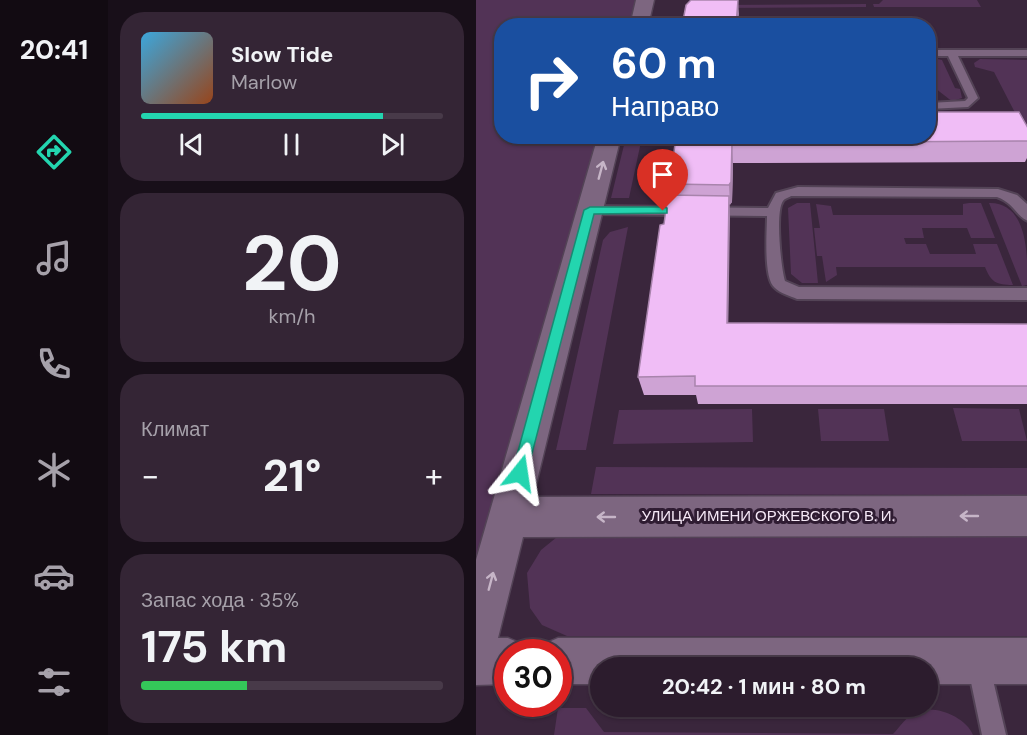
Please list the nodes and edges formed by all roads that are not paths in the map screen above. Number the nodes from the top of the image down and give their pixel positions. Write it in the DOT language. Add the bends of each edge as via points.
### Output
graph roads {
  1 [pos="645,0"];
  2 [pos="641,18"];
  3 [pos="936,53"];
  4 [pos="952,53"];
  5 [pos="1028,53"];
  6 [pos="936,106"];
  7 [pos="608,144"];
  8 [pos="590,210"];
  9 [pos="773,212"];
  10 [pos="1028,217"];
  11 [pos="1028,294"];
  12 [pos="1028,516"];
  13 [pos="508,517"];
  14 [pos="476,638"];
  15 [pos="978,660"];
  16 [pos="1028,661"];
  17 [pos="476,662"];
  18 [pos="494,662"];
  19 [pos="572,662"];
  20 [pos="994,735"];
  1 -- 2 [label="street"];
  3 -- 4 [label="lane"];
  4 -- 5 [label="lane"];
  4 -- 6 [label="lane" via="973,98 968,104"];
  8 -- 7 [label="street, one-way"];
  8 -- 9 [label="lane"];
  8 -- 13 [label="street"];
  9 -- 10 [label="lane" via="775,200 783,193 798,191 998,193 1012,196"];
  9 -- 11 [label="lane" via="775,271 779,284 797,293"];
  12 -- 13 [label="street, УЛИЦА ИМЕНИ ОРЖЕВСКОГО В. И., one-way"];
  14 -- 13 [label="street, one-way"];
  15 -- 16 [label="street"];
  15 -- 19 [label="street"];
  15 -- 20 [label="lane"];
  17 -- 18 [label="street"];
}
